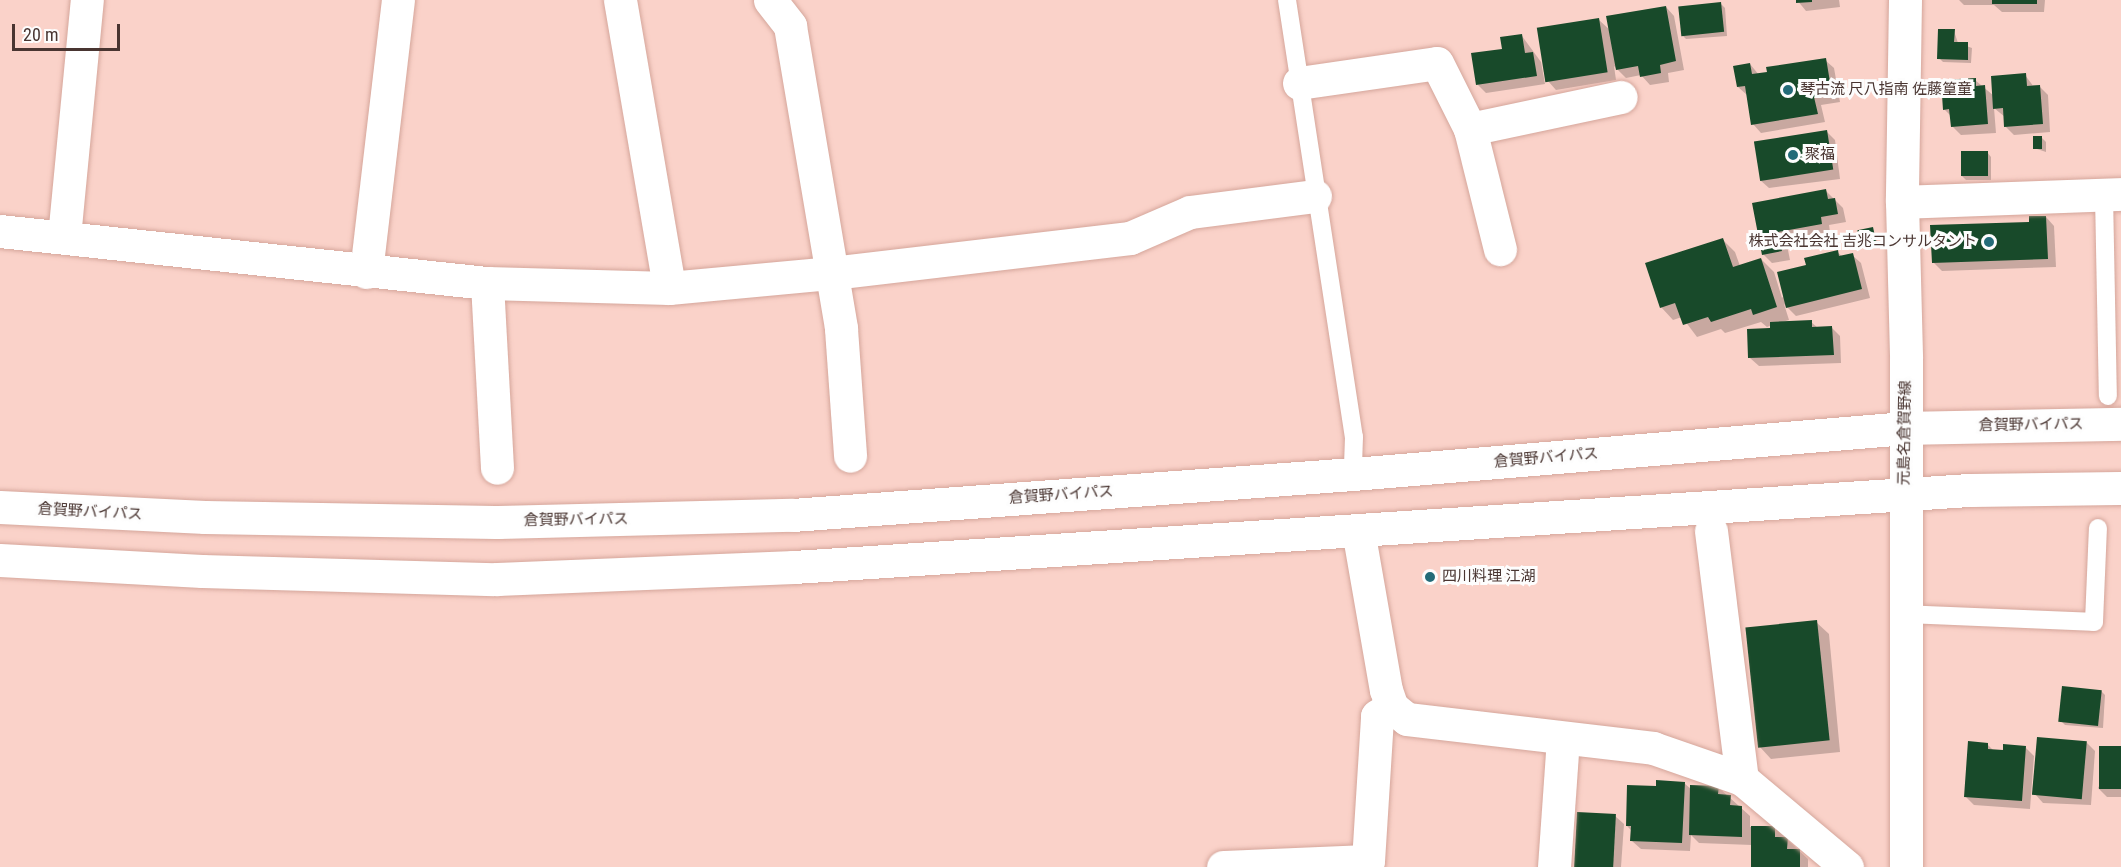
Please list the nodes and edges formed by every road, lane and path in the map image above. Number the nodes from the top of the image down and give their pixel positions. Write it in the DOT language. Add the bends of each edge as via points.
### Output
graph roads {
  1 [pos="87,0"];
  2 [pos="398,0"];
  3 [pos="620,0"];
  4 [pos="771,0"];
  5 [pos="1287,0"];
  6 [pos="1905,0"];
  7 [pos="1299,83"];
  8 [pos="1621,97"];
  9 [pos="1470,129"];
  10 [pos="2112,194"];
  11 [pos="1315,196"];
  12 [pos="1902,202"];
  13 [pos="0,231"];
  14 [pos="64,237"];
  15 [pos="1500,249"];
  16 [pos="366,272"];
  17 [pos="832,273"];
  18 [pos="487,283"];
  19 [pos="669,288"];
  20 [pos="2114,362"];
  21 [pos="2115,410"];
  22 [pos="1905,428"];
  23 [pos="850,456"];
  24 [pos="497,468"];
  25 [pos="1353,474"];
  26 [pos="2121,488"];
  27 [pos="1905,495"];
  28 [pos="0,507"];
  29 [pos="2098,528"];
  30 [pos="1358,530"];
  31 [pos="1711,531"];
  32 [pos="0,560"];
  33 [pos="1904,614"];
  34 [pos="1392,707"];
  35 [pos="1563,738"];
  36 [pos="1742,779"];
  37 [pos="1223,867"];
  38 [pos="1554,867"];
  39 [pos="1847,867"];
  40 [pos="1906,867"];
  1 -- 14 [label="main road"];
  2 -- 16 [label="main road"];
  3 -- 19 [label="main road"];
  4 -- 17 [label="main road" via="790,26"];
  5 -- 7 [label="lane"];
  6 -- 12 [label="main road, 元島名倉賀野線"];
  7 -- 9 [label="main road" via="1437,63"];
  7 -- 11 [label="lane"];
  8 -- 9 [label="main road"];
  9 -- 15 [label="main road"];
  10 -- 12 [label="main road"];
  10 -- 20 [label="lane"];
  11 -- 17 [label="main road" via="1190,212 1130,238"];
  11 -- 25 [label="lane" via="1354,437"];
  12 -- 22 [label="main road, 元島名倉賀野線"];
  13 -- 14 [label="main road"];
  14 -- 16 [label="main road"];
  16 -- 18 [label="main road"];
  17 -- 19 [label="main road"];
  17 -- 23 [label="main road" via="841,329"];
  18 -- 19 [label="main road"];
  18 -- 24 [label="main road"];
  20 -- 21 [label="lane"];
  21 -- 22 [label="main road, 倉賀野バイパス"];
  22 -- 25 [label="main road, 倉賀野バイパス"];
  22 -- 27 [label="main road, 元島名倉賀野線"];
  25 -- 28 [label="main road, 倉賀野バイパス" via="792,515 498,522 205,518"];
  26 -- 27 [label="main road"];
  27 -- 30 [label="main road"];
  27 -- 33 [label="main road, 元島名倉賀野線"];
  29 -- 33 [label="lane" via="2094,622"];
  30 -- 32 [label="main road" via="794,567 497,579 202,571"];
  30 -- 34 [label="main road"];
  31 -- 36 [label="main road"];
  33 -- 40 [label="main road, 元島名倉賀野線"];
  34 -- 35 [label="main road" via="1407,719"];
  34 -- 37 [label="main road" via="1377,716 1368,861"];
  35 -- 36 [label="main road" via="1653,748"];
  35 -- 38 [label="main road"];
  36 -- 39 [label="main road"];
}
